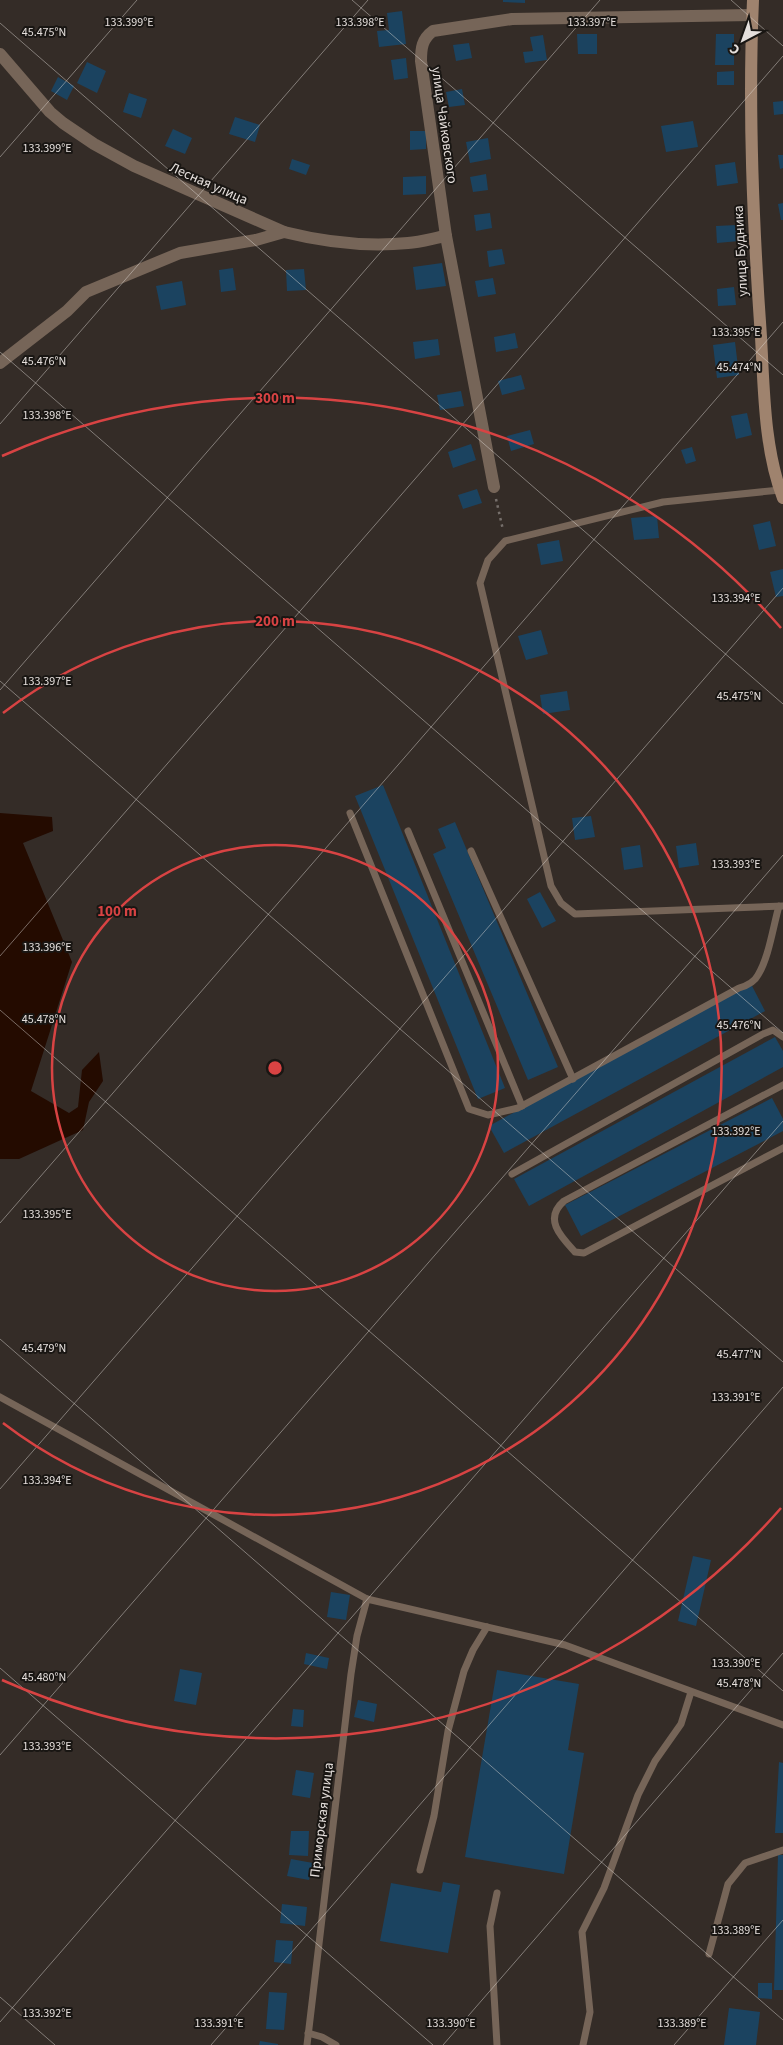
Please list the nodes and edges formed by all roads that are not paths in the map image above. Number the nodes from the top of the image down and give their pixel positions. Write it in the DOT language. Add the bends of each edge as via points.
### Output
graph roads {
  1 [pos="753,0"];
  2 [pos="752,14"];
  3 [pos="0,54"];
  4 [pos="284,232"];
  5 [pos="446,236"];
  6 [pos="0,363"];
  7 [pos="494,487"];
  8 [pos="781,494"];
  9 [pos="350,813"];
  10 [pos="408,831"];
  11 [pos="471,851"];
  12 [pos="781,906"];
  13 [pos="783,1037"];
  14 [pos="573,1079"];
  15 [pos="783,1085"];
  16 [pos="522,1106"];
  17 [pos="783,1148"];
  18 [pos="512,1174"];
  19 [pos="0,1397"];
  20 [pos="367,1599"];
  21 [pos="487,1627"];
  22 [pos="691,1692"];
  23 [pos="783,1725"];
  24 [pos="783,1850"];
  25 [pos="420,1870"];
  26 [pos="497,1893"];
  27 [pos="709,1954"];
  28 [pos="308,2033"];
  29 [pos="307,2045"];
  30 [pos="336,2045"];
  31 [pos="497,2045"];
  32 [pos="583,2045"];
  1 -- 2 [label="street, улица Будника"];
  2 -- 5 [label="street, улица Чайковского" via="512,19 433,31 421,46 421,61"];
  2 -- 8 [label="street, улица Будника" via="750,147 753,223 765,407 772,461"];
  3 -- 4 [label="street, Лесная улица" via="50,112 94,144 134,166"];
  4 -- 5 [label="street, Лесная улица" via="309,238 382,244"];
  4 -- 6 [label="street" via="256,240 180,252 86,292 67,311"];
  5 -- 7 [label="street, улица Чайковского"];
  8 -- 12 [label="lane" via="663,502 505,542 488,560 480,583 551,886 567,909 575,914"];
  9 -- 16 [label="lane" via="469,1109 488,1115"];
  10 -- 16 [label="lane"];
  11 -- 14 [label="lane"];
  12 -- 14 [label="lane" via="758,976 750,984"];
  13 -- 18 [label="lane" via="774,1030 763,1034"];
  14 -- 16 [label="lane"];
  15 -- 17 [label="lane" via="564,1201 554,1213 554,1220 575,1252 584,1253"];
  19 -- 20 [label="lane"];
  20 -- 21 [label="lane"];
  20 -- 28 [label="lane, Приморская улица" via="351,1674"];
  21 -- 22 [label="lane" via="565,1645"];
  21 -- 25 [label="lane" via="464,1671 448,1731 434,1816"];
  22 -- 23 [label="lane"];
  22 -- 32 [label="lane" via="681,1724 655,1761 638,1796 604,1888 582,1932 590,2012"];
  24 -- 27 [label="lane" via="745,1863 728,1884"];
  26 -- 31 [label="lane" via="490,1926"];
  28 -- 29 [label="lane, Приморская улица"];
  28 -- 30 [label="lane"];
}
